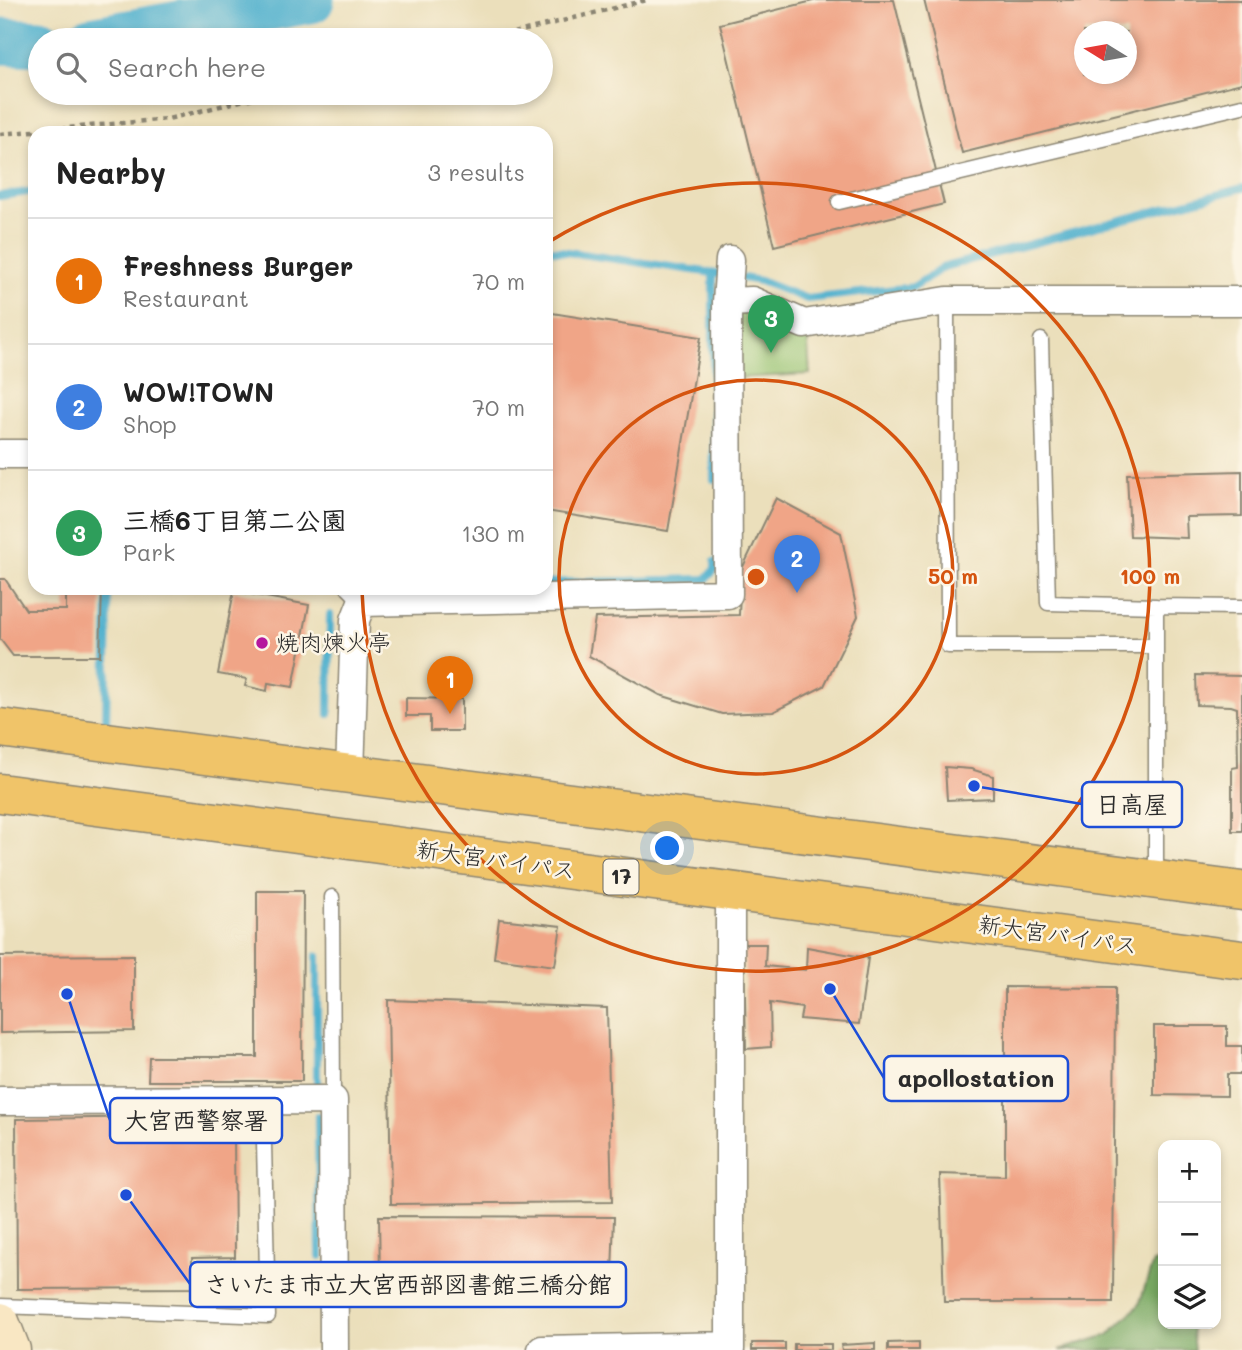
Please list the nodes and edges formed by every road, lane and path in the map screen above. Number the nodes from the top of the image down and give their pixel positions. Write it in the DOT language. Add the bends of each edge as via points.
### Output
graph roads {
  1 [pos="647,0"];
  2 [pos="534,28"];
  3 [pos="225,105"];
  4 [pos="1242,106"];
  5 [pos="90,126"];
  6 [pos="28,132"];
  7 [pos="0,134"];
  8 [pos="839,202"];
  9 [pos="730,260"];
  10 [pos="947,301"];
  11 [pos="1242,301"];
  12 [pos="727,302"];
  13 [pos="1041,340"];
  14 [pos="0,454"];
  15 [pos="28,454"];
  16 [pos="553,594"];
  17 [pos="355,595"];
  18 [pos="1156,606"];
  19 [pos="1242,607"];
  20 [pos="1156,646"];
  21 [pos="0,728"];
  22 [pos="351,774"];
  23 [pos="0,793"];
  24 [pos="1157,880"];
  25 [pos="730,891"];
  26 [pos="1242,891"];
  27 [pos="332,897"];
  28 [pos="1242,960"];
  29 [pos="263,1100"];
  30 [pos="333,1100"];
  31 [pos="0,1101"];
  32 [pos="3,1327"];
  33 [pos="730,1348"];
  34 [pos="334,1350"];
  35 [pos="542,1350"];
  1 -- 2 [label="path"];
  3 -- 5 [label="path" via="168,119"];
  4 -- 8 [label="lane"];
  6 -- 7 [label="path"];
  9 -- 12 [label="street"];
  10 -- 11 [label="street"];
  10 -- 12 [label="street" via="804,324 752,302"];
  10 -- 20 [label="lane" via="948,646"];
  12 -- 16 [label="street" via="728,594"];
  13 -- 18 [label="lane" via="1048,603"];
  14 -- 15 [label="street"];
  17 -- 22 [label="street"];
  18 -- 19 [label="lane"];
  18 -- 20 [label="lane"];
  20 -- 24 [label="lane"];
  21 -- 22 [label="highway"];
  22 -- 24 [label="highway"];
  23 -- 25 [label="highway, 新大宮バイパス / 17"];
  24 -- 26 [label="highway"];
  25 -- 28 [label="highway, 新大宮バイパス / 17"];
  25 -- 33 [label="street"];
  27 -- 30 [label="lane"];
  29 -- 30 [label="street"];
  29 -- 31 [label="street"];
  29 -- 32 [label="lane" via="268,1316"];
  30 -- 34 [label="street"];
  33 -- 35 [label="street"];
}
